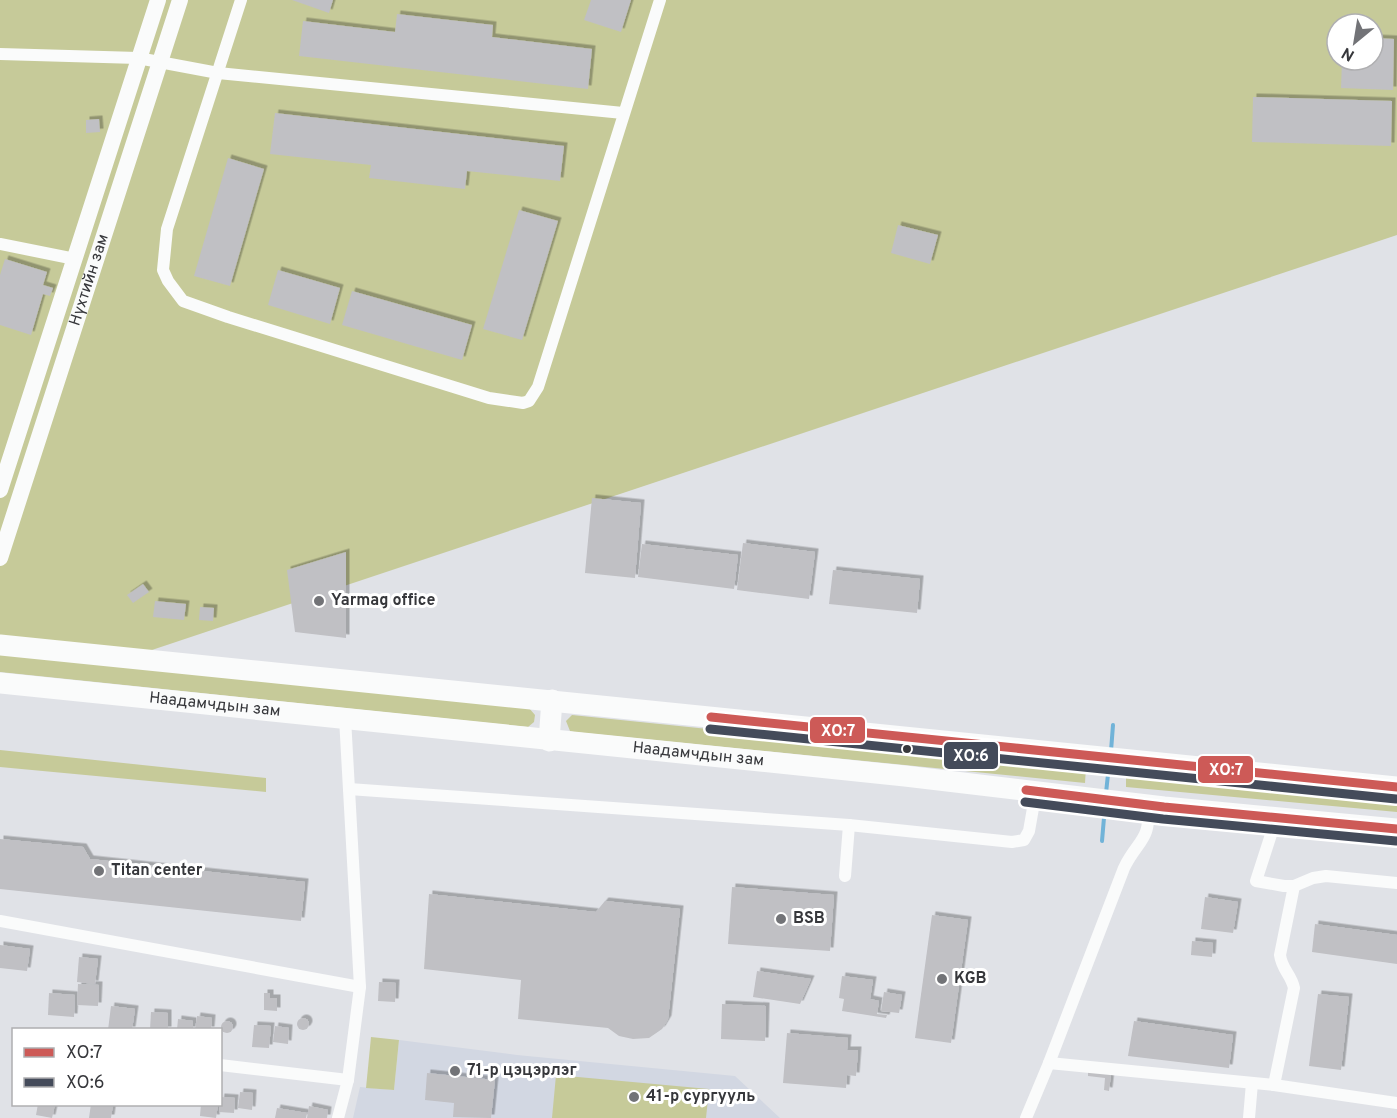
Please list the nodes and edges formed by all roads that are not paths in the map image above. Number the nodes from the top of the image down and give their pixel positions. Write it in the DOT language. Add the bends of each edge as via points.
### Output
graph roads {
  1 [pos="158,0"];
  2 [pos="180,0"];
  3 [pos="241,0"];
  4 [pos="660,0"];
  5 [pos="0,54"];
  6 [pos="138,58"];
  7 [pos="159,63"];
  8 [pos="218,73"];
  9 [pos="623,113"];
  10 [pos="0,244"];
  11 [pos="75,259"];
  12 [pos="0,490"];
  13 [pos="0,558"];
  14 [pos="0,645"];
  15 [pos="0,683"];
  16 [pos="552,700"];
  17 [pos="345,718"];
  18 [pos="549,741"];
  19 [pos="1397,787"];
  20 [pos="349,789"];
  21 [pos="1036,791"];
  22 [pos="1148,804"];
  23 [pos="1277,816"];
  24 [pos="849,825"];
  25 [pos="1397,829"];
  26 [pos="845,876"];
  27 [pos="1397,884"];
  28 [pos="1294,886"];
  29 [pos="0,921"];
  30 [pos="360,987"];
  31 [pos="1049,1063"];
  32 [pos="222,1065"];
  33 [pos="348,1080"];
  34 [pos="1252,1083"];
  35 [pos="1274,1085"];
  36 [pos="1397,1103"];
  37 [pos="338,1118"];
  38 [pos="1026,1118"];
  39 [pos="1249,1118"];
  1 -- 6 [label="main road, Нүхтийн зам"];
  2 -- 7 [label="main road, Нүхтийн зам"];
  3 -- 8 [label="street"];
  4 -- 9 [label="street"];
  5 -- 6 [label="street"];
  6 -- 7 [label="street"];
  6 -- 11 [label="main road, Нүхтийн зам"];
  7 -- 8 [label="street"];
  7 -- 13 [label="main road, Нүхтийн зам"];
  8 -- 9 [label="street"];
  8 -- 9 [label="street" via="167,229 163,270 183,301 489,398 523,403 529,401 538,387"];
  10 -- 11 [label="street"];
  11 -- 12 [label="main road, Нүхтийн зам"];
  14 -- 16 [label="highway"];
  15 -- 17 [label="highway, Наадамчдын зам"];
  16 -- 18 [label="highway"];
  16 -- 19 [label="highway"];
  17 -- 18 [label="highway, Наадамчдын зам"];
  17 -- 20 [label="street"];
  18 -- 21 [label="highway, Наадамчдын зам"];
  20 -- 24 [label="street"];
  20 -- 30 [label="street"];
  21 -- 22 [label="highway, Наадамчдын зам"];
  21 -- 24 [label="street" via="1029,831 1023,840 1011,842"];
  22 -- 23 [label="highway, Наадамчдын зам"];
  22 -- 31 [label="street" via="1146,834 1124,868"];
  23 -- 25 [label="highway, Наадамчдын зам"];
  23 -- 28 [label="street" via="1256,881"];
  24 -- 26 [label="street"];
  27 -- 28 [label="street" via="1326,876"];
  28 -- 35 [label="street" via="1280,955 1294,988"];
  29 -- 30 [label="street"];
  30 -- 33 [label="street"];
  31 -- 34 [label="street"];
  31 -- 38 [label="street"];
  32 -- 33 [label="street"];
  33 -- 37 [label="street"];
  34 -- 35 [label="street"];
  34 -- 39 [label="street"];
  35 -- 36 [label="street"];
}
